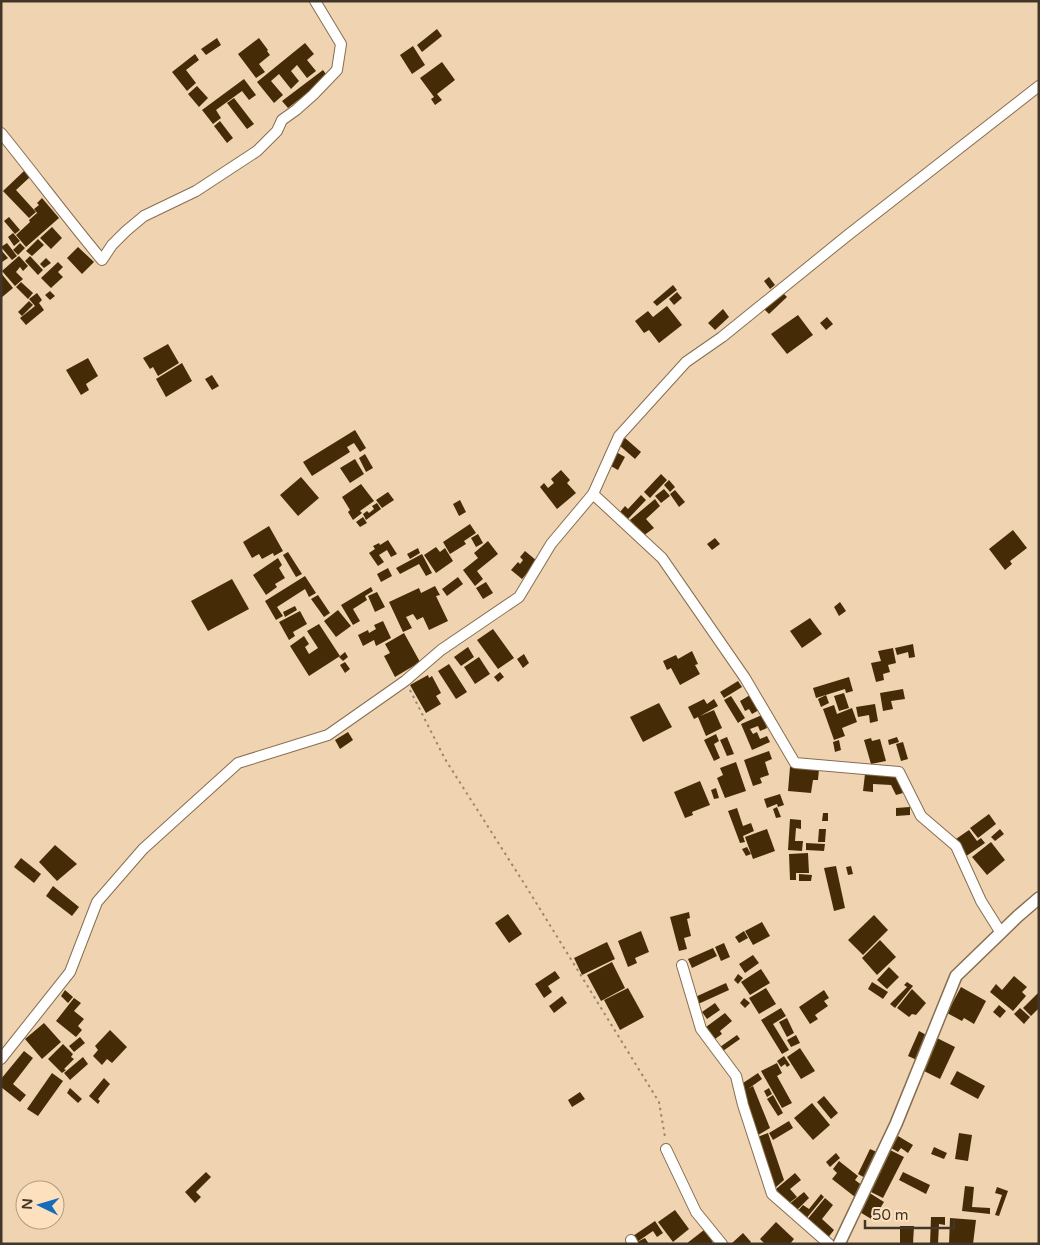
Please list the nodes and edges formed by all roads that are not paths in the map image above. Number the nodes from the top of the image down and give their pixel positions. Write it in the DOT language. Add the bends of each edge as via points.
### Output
graph roads {
  1 [pos="315,1"];
  2 [pos="1039,86"];
  3 [pos="1,133"];
  4 [pos="593,494"];
  5 [pos="1039,898"];
  6 [pos="1000,933"];
  7 [pos="682,965"];
  8 [pos="1,1059"];
  9 [pos="666,1149"];
  10 [pos="722,1244"];
  11 [pos="829,1244"];
  12 [pos="839,1244"];
  1 -- 3 [label="street" via="341,44 336,70 313,95 282,120 277,131 257,151 196,191 144,216 112,245 102,260"];
  2 -- 4 [label="street" via="686,362 619,436"];
  4 -- 6 [label="street" via="662,558 745,678 795,763 898,772 921,816 956,846 980,900"];
  4 -- 8 [label="street" via="551,544 519,597 441,650 406,681 328,735 238,763 143,849 97,902 70,972"];
  5 -- 6 [label="street"];
  6 -- 12 [label="street" via="956,976 896,1124"];
  7 -- 11 [label="street" via="701,1030 736,1076 772,1194"];
  9 -- 10 [label="street" via="696,1212"];
}
